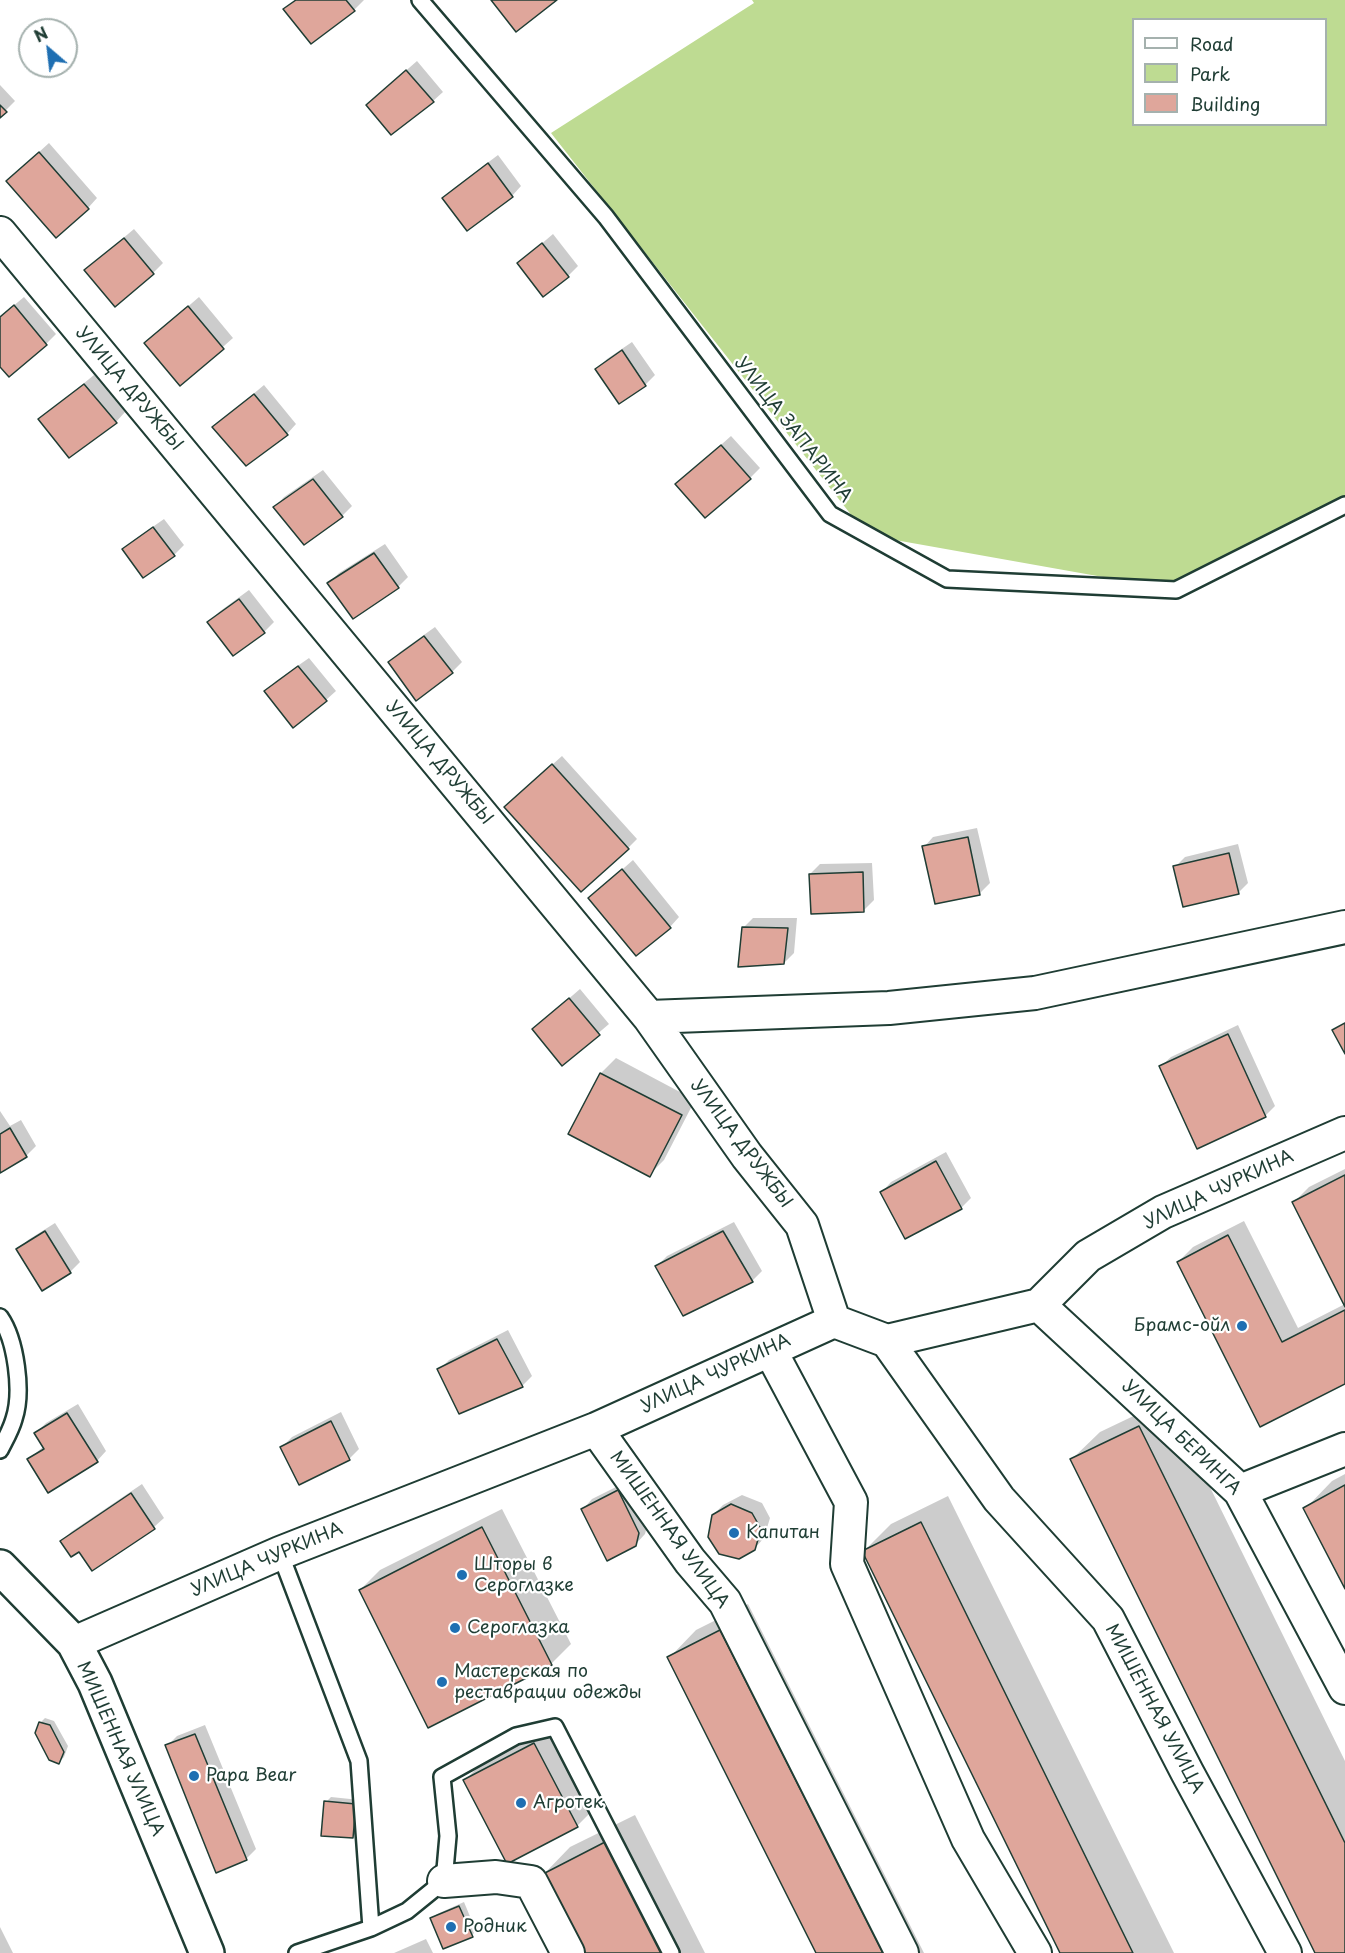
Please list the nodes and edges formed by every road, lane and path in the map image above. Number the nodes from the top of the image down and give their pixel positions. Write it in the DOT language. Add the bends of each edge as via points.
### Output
graph roads {
  1 [pos="420,0"];
  2 [pos="0,233"];
  3 [pos="1345,505"];
  4 [pos="1345,927"];
  5 [pos="649,1017"];
  6 [pos="1345,1132"];
  7 [pos="1039,1305"];
  8 [pos="0,1317"];
  9 [pos="834,1321"];
  10 [pos="887,1341"];
  11 [pos="770,1350"];
  12 [pos="596,1430"];
  13 [pos="1345,1449"];
  14 [pos="0,1450"];
  15 [pos="1240,1491"];
  16 [pos="280,1553"];
  17 [pos="0,1567"];
  18 [pos="74,1643"];
  19 [pos="1345,1688"];
  20 [pos="444,1881"];
  21 [pos="371,1928"];
  22 [pos="207,1953"];
  23 [pos="297,1953"];
  24 [pos="567,1953"];
  25 [pos="672,1953"];
  26 [pos="902,1953"];
  27 [pos="1035,1953"];
  28 [pos="1285,1953"];
  1 -- 3 [label="lane, УЛИЦА ЗАПАРИНА" via="606,217 830,514 947,579 1176,590"];
  2 -- 5 [label="street, УЛИЦА ДРУЖБЫ"];
  4 -- 5 [label="street" via="1035,993 889,1008"];
  5 -- 9 [label="street, УЛИЦА ДРУЖБЫ" via="747,1156 802,1225"];
  6 -- 7 [label="street, УЛИЦА ЧУРКИНА" via="1163,1212 1088,1256"];
  7 -- 10 [label="street"];
  7 -- 15 [label="street, УЛИЦА БЕРИНГА"];
  8 -- 14 [label="lane" via="7,1327 18,1378 15,1418"];
  9 -- 10 [label="street"];
  9 -- 11 [label="street, УЛИЦА ЧУРКИНА"];
  10 -- 28 [label="street, МИШЕННАЯ УЛИЦА" via="999,1499 1108,1619"];
  11 -- 12 [label="street, УЛИЦА ЧУРКИНА"];
  11 -- 27 [label="street" via="850,1502 848,1564 968,1839"];
  12 -- 16 [label="street, УЛИЦА ЧУРКИНА"];
  12 -- 26 [label="street, МИШЕННАЯ УЛИЦА" via="690,1562 725,1602"];
  13 -- 15 [label="street"];
  15 -- 19 [label="street, УЛИЦА БЕРИНГА"];
  16 -- 18 [label="street, УЛИЦА ЧУРКИНА"];
  16 -- 21 [label="lane" via="359,1761"];
  17 -- 18 [label="main road, МИШЕННАЯ УЛИЦА"];
  18 -- 22 [label="main road, МИШЕННАЯ УЛИЦА" via="95,1683"];
  20 -- 21 [label="lane" via="407,1911"];
  20 -- 24 [label="street" via="496,1877 531,1882"];
  20 -- 25 [label="lane" via="448,1836 442,1777 516,1736 555,1727"];
  21 -- 23 [label="lane"];
}
